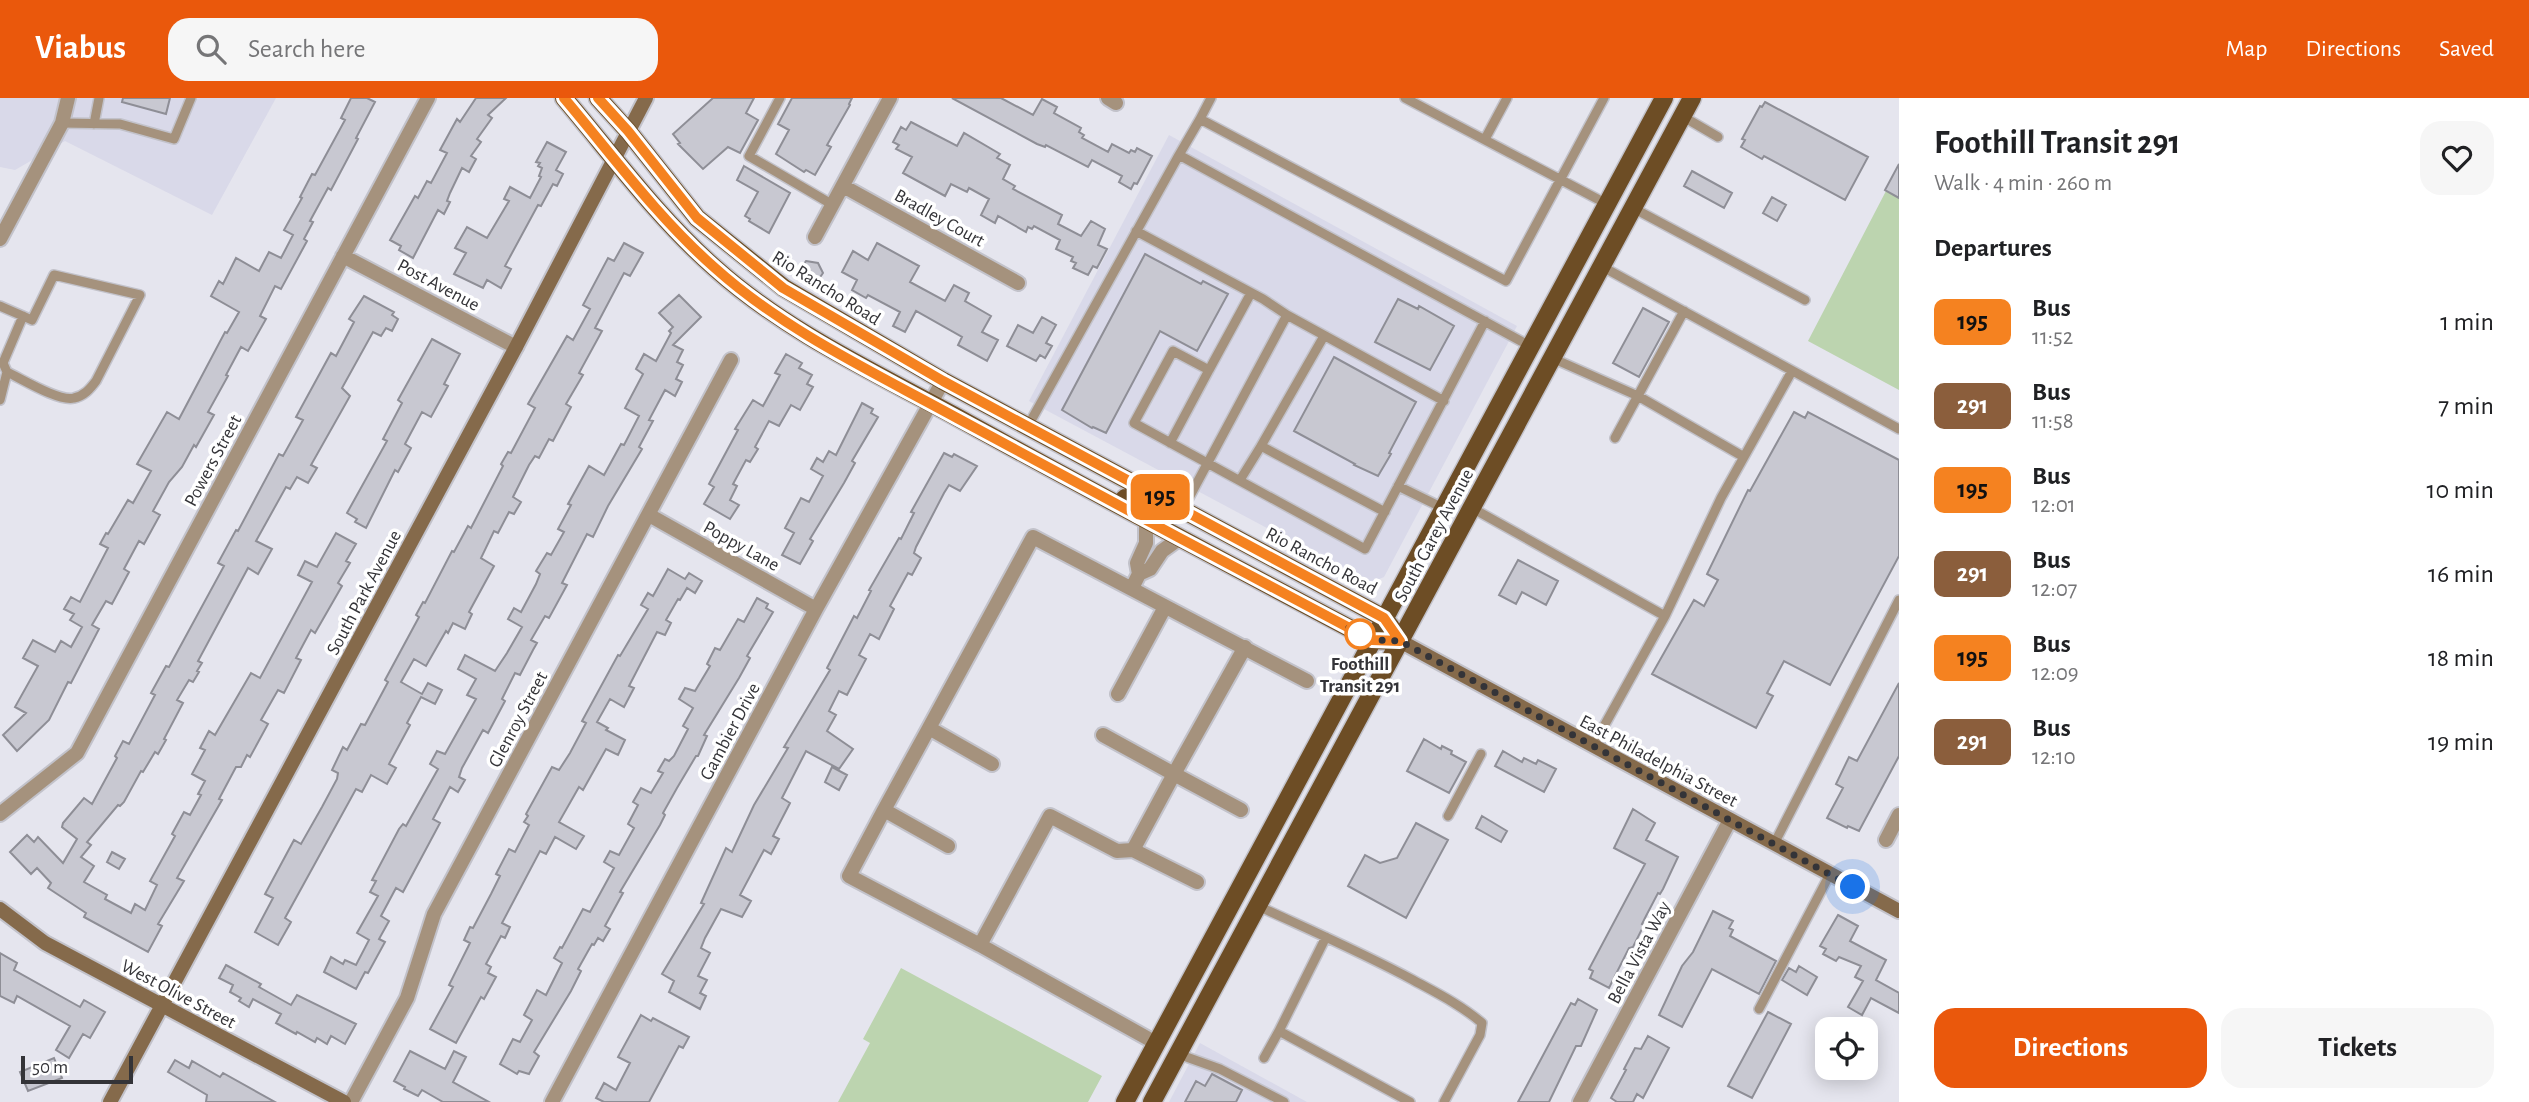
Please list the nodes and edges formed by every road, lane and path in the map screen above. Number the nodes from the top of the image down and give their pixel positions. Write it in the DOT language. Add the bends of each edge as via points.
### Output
graph roads {
  1 [pos="68,98"];
  2 [pos="99,98"];
  3 [pos="191,98"];
  4 [pos="428,98"];
  5 [pos="564,98"];
  6 [pos="598,98"];
  7 [pos="646,98"];
  8 [pos="780,98"];
  9 [pos="890,98"];
  10 [pos="1211,98"];
  11 [pos="1405,98"];
  12 [pos="1507,98"];
  13 [pos="1604,98"];
  14 [pos="1664,98"];
  15 [pos="1692,98"];
  16 [pos="1682,116"];
  17 [pos="1200,119"];
  18 [pos="62,123"];
  19 [pos="94,124"];
  20 [pos="628,131"];
  21 [pos="1718,136"];
  22 [pos="1485,139"];
  23 [pos="1179,155"];
  24 [pos="614,158"];
  25 [pos="1560,179"];
  26 [pos="843,186"];
  27 [pos="1607,204"];
  28 [pos="833,205"];
  29 [pos="1633,208"];
  30 [pos="1136,231"];
  31 [pos="815,237"];
  32 [pos="0,239"];
  33 [pos="344,256"];
  34 [pos="1601,266"];
  35 [pos="1018,283"];
  36 [pos="1251,293"];
  37 [pos="1805,300"];
  38 [pos="0,306"];
  39 [pos="1684,311"];
  40 [pos="1287,315"];
  41 [pos="23,316"];
  42 [pos="1485,321"];
  43 [pos="1324,336"];
  44 [pos="1530,346"];
  45 [pos="516,347"];
  46 [pos="1552,358"];
  47 [pos="731,360"];
  48 [pos="1209,370"];
  49 [pos="1792,371"];
  50 [pos="7,372"];
  51 [pos="943,381"];
  52 [pos="1638,396"];
  53 [pos="0,400"];
  54 [pos="1444,401"];
  55 [pos="930,403"];
  56 [pos="1028,426"];
  57 [pos="1899,429"];
  58 [pos="1615,438"];
  59 [pos="1170,443"];
  60 [pos="1261,446"];
  61 [pos="1016,450"];
  62 [pos="1744,457"];
  63 [pos="1208,463"];
  64 [pos="1240,480"];
  65 [pos="1398,486"];
  66 [pos="1103,498"];
  67 [pos="1443,508"];
  68 [pos="1472,508"];
  69 [pos="1184,509"];
  70 [pos="1385,512"];
  71 [pos="649,515"];
  72 [pos="1146,521"];
  73 [pos="1180,538"];
  74 [pos="1139,575"];
  75 [pos="1132,588"];
  76 [pos="1899,600"];
  77 [pos="1165,607"];
  78 [pos="816,609"];
  79 [pos="1665,616"];
  80 [pos="1384,618"];
  81 [pos="1372,640"];
  82 [pos="1400,641"];
  83 [pos="1245,647"];
  84 [pos="1307,681"];
  85 [pos="1118,694"];
  86 [pos="929,728"];
  87 [pos="1103,735"];
  88 [pos="1593,746"];
  89 [pos="1480,754"];
  90 [pos="992,764"];
  91 [pos="1174,774"];
  92 [pos="884,810"];
  93 [pos="1241,810"];
  94 [pos="0,814"];
  95 [pos="1899,815"];
  96 [pos="1448,816"];
  97 [pos="1730,820"];
  98 [pos="1886,840"];
  99 [pos="1774,844"];
  100 [pos="948,846"];
  101 [pos="1133,850"];
  102 [pos="1830,874"];
  103 [pos="1197,882"];
  104 [pos="1258,906"];
  105 [pos="0,909"];
  106 [pos="1899,911"];
  107 [pos="1326,937"];
  108 [pos="979,944"];
  109 [pos="162,1007"];
  110 [pos="1175,1008"];
  111 [pos="1759,1009"];
  112 [pos="1279,1031"];
  113 [pos="1156,1043"];
  114 [pos="1178,1054"];
  115 [pos="1264,1058"];
  116 [pos="1154,1098"];
  117 [pos="1264,1098"];
  118 [pos="110,1102"];
  119 [pos="344,1102"];
  120 [pos="351,1102"];
  121 [pos="552,1102"];
  122 [pos="1125,1102"];
  123 [pos="1284,1102"];
  124 [pos="1410,1102"];
  125 [pos="1444,1102"];
  126 [pos="1580,1102"];
  1 -- 18 [label="street"];
  2 -- 19 [label="lane"];
  3 -- 19 [label="lane" via="174,139 120,124"];
  4 -- 33 [label="street, Powers Street"];
  5 -- 24 [label="main road"];
  6 -- 20 [label="main road, Rio Rancho Road"];
  7 -- 20 [label="street, South Park Avenue"];
  8 -- 28 [label="lane" via="749,156"];
  9 -- 26 [label="street"];
  10 -- 17 [label="lane"];
  11 -- 22 [label="lane"];
  12 -- 22 [label="lane"];
  13 -- 25 [label="lane"];
  14 -- 27 [label="main road, South Garey Avenue"];
  15 -- 16 [label="main road, South Garey Avenue"];
  16 -- 21 [label="lane"];
  16 -- 29 [label="main road, South Garey Avenue"];
  17 -- 23 [label="lane"];
  17 -- 25 [label="lane" via="1506,281"];
  18 -- 19 [label="lane"];
  18 -- 32 [label="street"];
  20 -- 24 [label="street, South Park Avenue"];
  20 -- 51 [label="main road, Rio Rancho Road" via="682,201 729,246 783,288"];
  22 -- 25 [label="lane"];
  23 -- 30 [label="lane"];
  23 -- 42 [label="lane"];
  24 -- 45 [label="street, South Park Avenue"];
  24 -- 55 [label="main road" via="665,221 748,295 834,351"];
  25 -- 27 [label="lane"];
  26 -- 28 [label="street"];
  26 -- 35 [label="street, Bradley Court"];
  27 -- 44 [label="main road, South Garey Avenue"];
  28 -- 31 [label="street"];
  29 -- 34 [label="main road, South Garey Avenue"];
  29 -- 37 [label="lane"];
  30 -- 36 [label="lane"];
  30 -- 56 [label="lane"];
  33 -- 45 [label="street, Post Avenue"];
  33 -- 94 [label="street, Powers Street" via="77,753"];
  34 -- 39 [label="lane"];
  34 -- 46 [label="main road, South Garey Avenue"];
  36 -- 40 [label="lane"];
  36 -- 48 [label="lane"];
  38 -- 41 [label="lane"];
  39 -- 49 [label="lane"];
  39 -- 52 [label="lane"];
  40 -- 43 [label="lane"];
  40 -- 63 [label="lane"];
  41 -- 50 [label="lane" via="3,363"];
  41 -- 50 [label="lane" via="32,320 54,275 140,295 86,392 64,399"];
  42 -- 44 [label="lane"];
  42 -- 54 [label="lane"];
  43 -- 54 [label="lane"];
  43 -- 60 [label="lane"];
  44 -- 46 [label="main road"];
  44 -- 67 [label="main road, South Garey Avenue"];
  45 -- 109 [label="street, South Park Avenue"];
  46 -- 52 [label="lane"];
  46 -- 68 [label="main road, South Garey Avenue"];
  47 -- 71 [label="street, Glenroy Street"];
  48 -- 59 [label="lane"];
  48 -- 59 [label="lane" via="1173,351 1140,411 1134,423"];
  49 -- 57 [label="lane"];
  49 -- 62 [label="lane"];
  50 -- 53 [label="lane"];
  51 -- 55 [label="street, Gambier Drive"];
  51 -- 56 [label="main road, Rio Rancho Road"];
  52 -- 58 [label="lane"];
  52 -- 62 [label="lane"];
  54 -- 65 [label="lane"];
  55 -- 61 [label="main road"];
  55 -- 78 [label="street, Gambier Drive"];
  56 -- 61 [label="main road"];
  56 -- 69 [label="main road, Rio Rancho Road"];
  59 -- 63 [label="lane"];
  60 -- 64 [label="lane"];
  60 -- 70 [label="lane"];
  61 -- 66 [label="main road"];
  62 -- 79 [label="lane"];
  63 -- 64 [label="lane"];
  63 -- 69 [label="lane"];
  64 -- 70 [label="lane" via="1365,549"];
  65 -- 67 [label="lane"];
  65 -- 70 [label="lane"];
  66 -- 69 [label="main road" via="1130,499 1160,514"];
  66 -- 72 [label="main road"];
  67 -- 80 [label="main road, South Garey Avenue"];
  68 -- 79 [label="lane"];
  68 -- 82 [label="main road, South Garey Avenue"];
  69 -- 80 [label="main road, Rio Rancho Road"];
  71 -- 78 [label="street, Poppy Lane"];
  71 -- 120 [label="street, Glenroy Street" via="433,914 407,998"];
  72 -- 73 [label="main road"];
  72 -- 74 [label="street" via="1146,543 1137,563"];
  73 -- 74 [label="street"];
  73 -- 81 [label="main road"];
  74 -- 75 [label="street"];
  75 -- 77 [label="street"];
  75 -- 86 [label="street" via="1033,537"];
  76 -- 99 [label="lane"];
  77 -- 83 [label="street"];
  77 -- 85 [label="street"];
  78 -- 121 [label="street, Gambier Drive"];
  79 -- 88 [label="lane"];
  80 -- 81 [label="main road, South Garey Avenue"];
  80 -- 82 [label="main road, Rio Rancho Road"];
  81 -- 82 [label="main road"];
  81 -- 110 [label="main road, South Garey Avenue"];
  82 -- 88 [label="street, East Philadelphia Street"];
  82 -- 104 [label="main road, South Garey Avenue"];
  83 -- 84 [label="street"];
  83 -- 91 [label="street"];
  86 -- 90 [label="street"];
  86 -- 92 [label="street"];
  87 -- 91 [label="street"];
  88 -- 97 [label="street, East Philadelphia Street"];
  89 -- 96 [label="lane"];
  91 -- 93 [label="street"];
  91 -- 101 [label="street"];
  92 -- 100 [label="street"];
  92 -- 108 [label="street" via="849,876"];
  95 -- 98 [label="street"];
  97 -- 99 [label="street, East Philadelphia Street"];
  97 -- 126 [label="street, Bella Vista Way"];
  99 -- 102 [label="street, East Philadelphia Street"];
  101 -- 103 [label="street"];
  101 -- 108 [label="street" via="1117,851 1050,816"];
  102 -- 106 [label="street, East Philadelphia Street"];
  102 -- 111 [label="lane"];
  104 -- 107 [label="lane"];
  104 -- 114 [label="main road, South Garey Avenue"];
  105 -- 109 [label="street, West Olive Street" via="46,943"];
  107 -- 112 [label="lane"];
  107 -- 125 [label="lane" via="1427,988 1482,1023"];
  108 -- 113 [label="street"];
  109 -- 118 [label="street, South Park Avenue"];
  109 -- 119 [label="street, West Olive Street"];
  110 -- 113 [label="main road, South Garey Avenue"];
  110 -- 114 [label="main road" via="1172,1030"];
  112 -- 115 [label="lane"];
  112 -- 124 [label="lane"];
  113 -- 116 [label="main road" via="1160,1066"];
  113 -- 122 [label="main road, South Garey Avenue"];
  114 -- 116 [label="main road, South Garey Avenue"];
  114 -- 117 [label="lane" via="1220,1069"];
  117 -- 123 [label="lane"];
}
